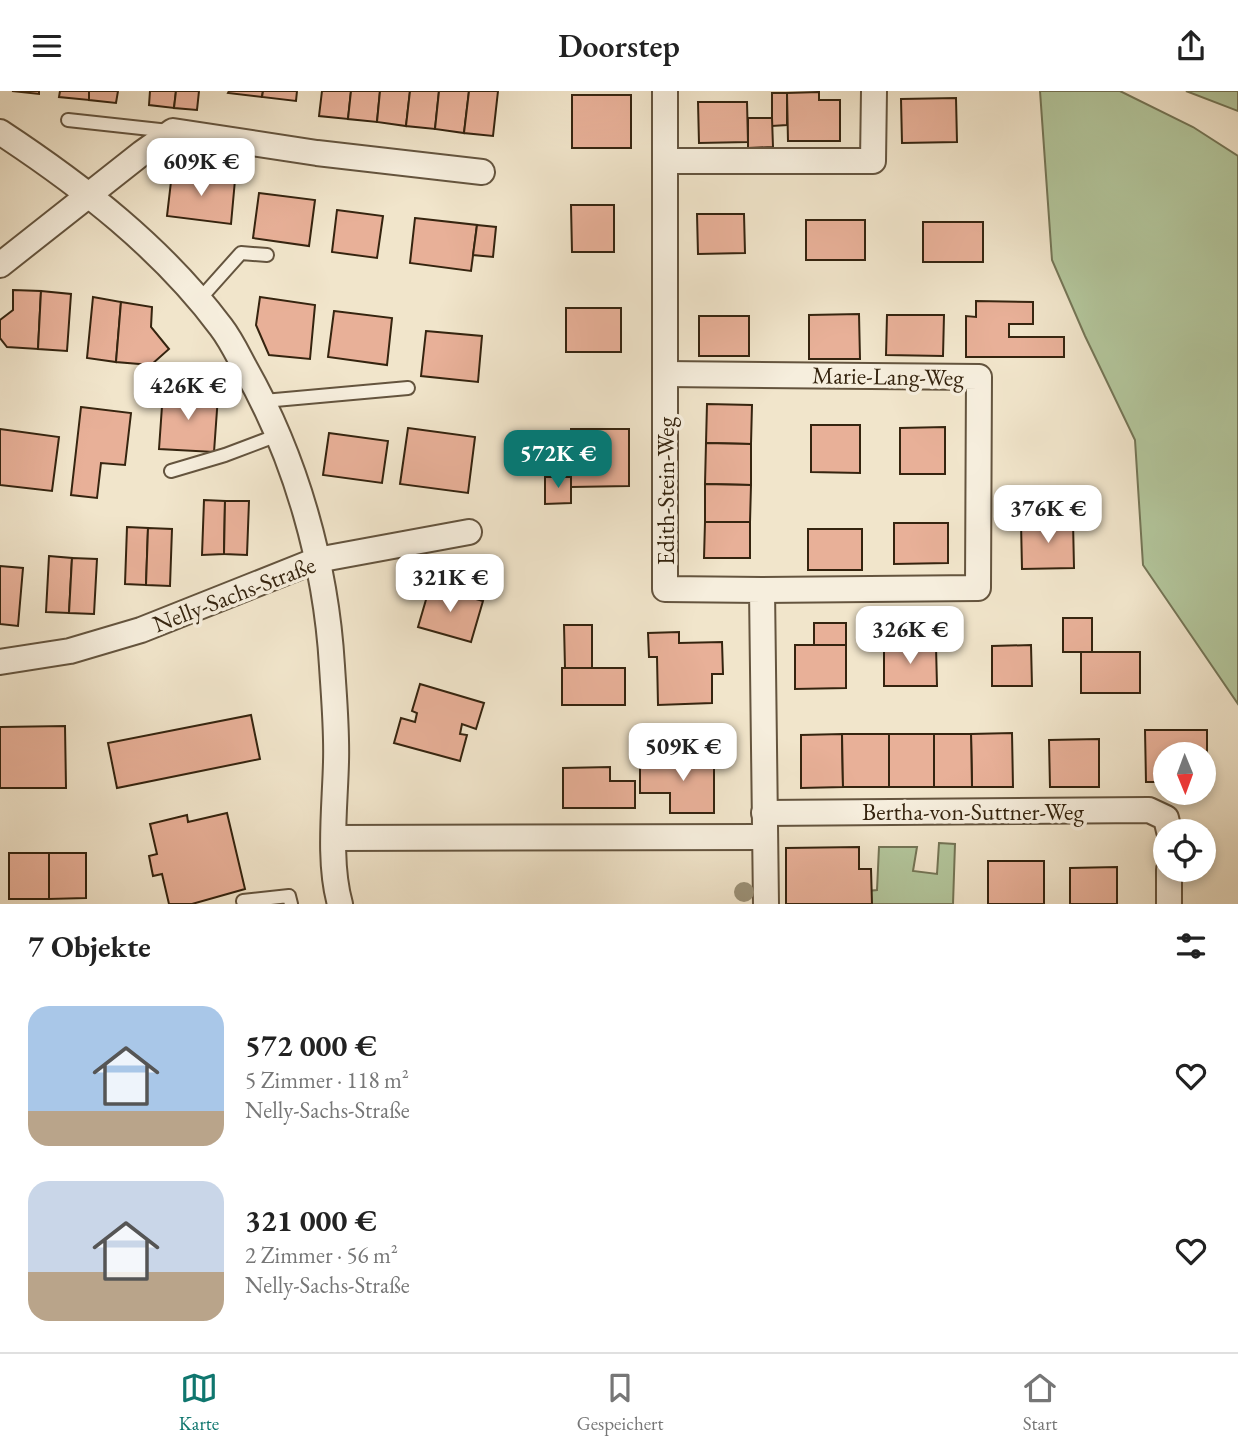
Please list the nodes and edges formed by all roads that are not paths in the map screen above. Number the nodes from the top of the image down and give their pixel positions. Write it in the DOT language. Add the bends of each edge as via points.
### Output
graph roads {
  1 [pos="665,91"];
  2 [pos="874,91"];
  3 [pos="68,120"];
  4 [pos="173,131"];
  5 [pos="0,132"];
  6 [pos="665,161"];
  7 [pos="482,172"];
  8 [pos="91,195"];
  9 [pos="267,255"];
  10 [pos="0,265"];
  11 [pos="200,300"];
  12 [pos="665,374"];
  13 [pos="408,388"];
  14 [pos="264,401"];
  15 [pos="278,435"];
  16 [pos="171,471"];
  17 [pos="469,532"];
  18 [pos="317,560"];
  19 [pos="762,590"];
  20 [pos="0,662"];
  21 [pos="1166,819"];
  22 [pos="765,825"];
  23 [pos="334,838"];
  24 [pos="1169,882"];
  25 [pos="243,901"];
  26 [pos="290,904"];
  27 [pos="340,904"];
  28 [pos="766,904"];
  29 [pos="1169,904"];
  1 -- 6 [label="street, Edith-Stein-Weg"];
  2 -- 6 [label="street" via="873,161"];
  3 -- 4 [label="lane"];
  4 -- 7 [label="street"];
  4 -- 8 [label="street"];
  5 -- 8 [label="street"];
  6 -- 12 [label="street, Edith-Stein-Weg"];
  8 -- 10 [label="street"];
  8 -- 11 [label="street"];
  9 -- 11 [label="lane" via="241,253"];
  11 -- 14 [label="street" via="223,329"];
  12 -- 19 [label="street, Edith-Stein-Weg" via="665,589"];
  12 -- 19 [label="street, Marie-Lang-Weg" via="979,377 978,588"];
  13 -- 14 [label="lane"];
  14 -- 15 [label="street"];
  15 -- 16 [label="lane"];
  15 -- 18 [label="street"];
  17 -- 18 [label="street, Nelly-Sachs-Straße"];
  18 -- 20 [label="street, Nelly-Sachs-Straße" via="141,630 70,651"];
  18 -- 23 [label="street" via="332,665"];
  19 -- 22 [label="street"];
  21 -- 22 [label="street, Bertha-von-Suttner-Weg" via="1149,810"];
  22 -- 23 [label="street"];
  22 -- 28 [label="street"];
  23 -- 27 [label="street" via="333,882"];
  24 -- 29 [label="street"];
  25 -- 26 [label="lane" via="289,896"];
}
